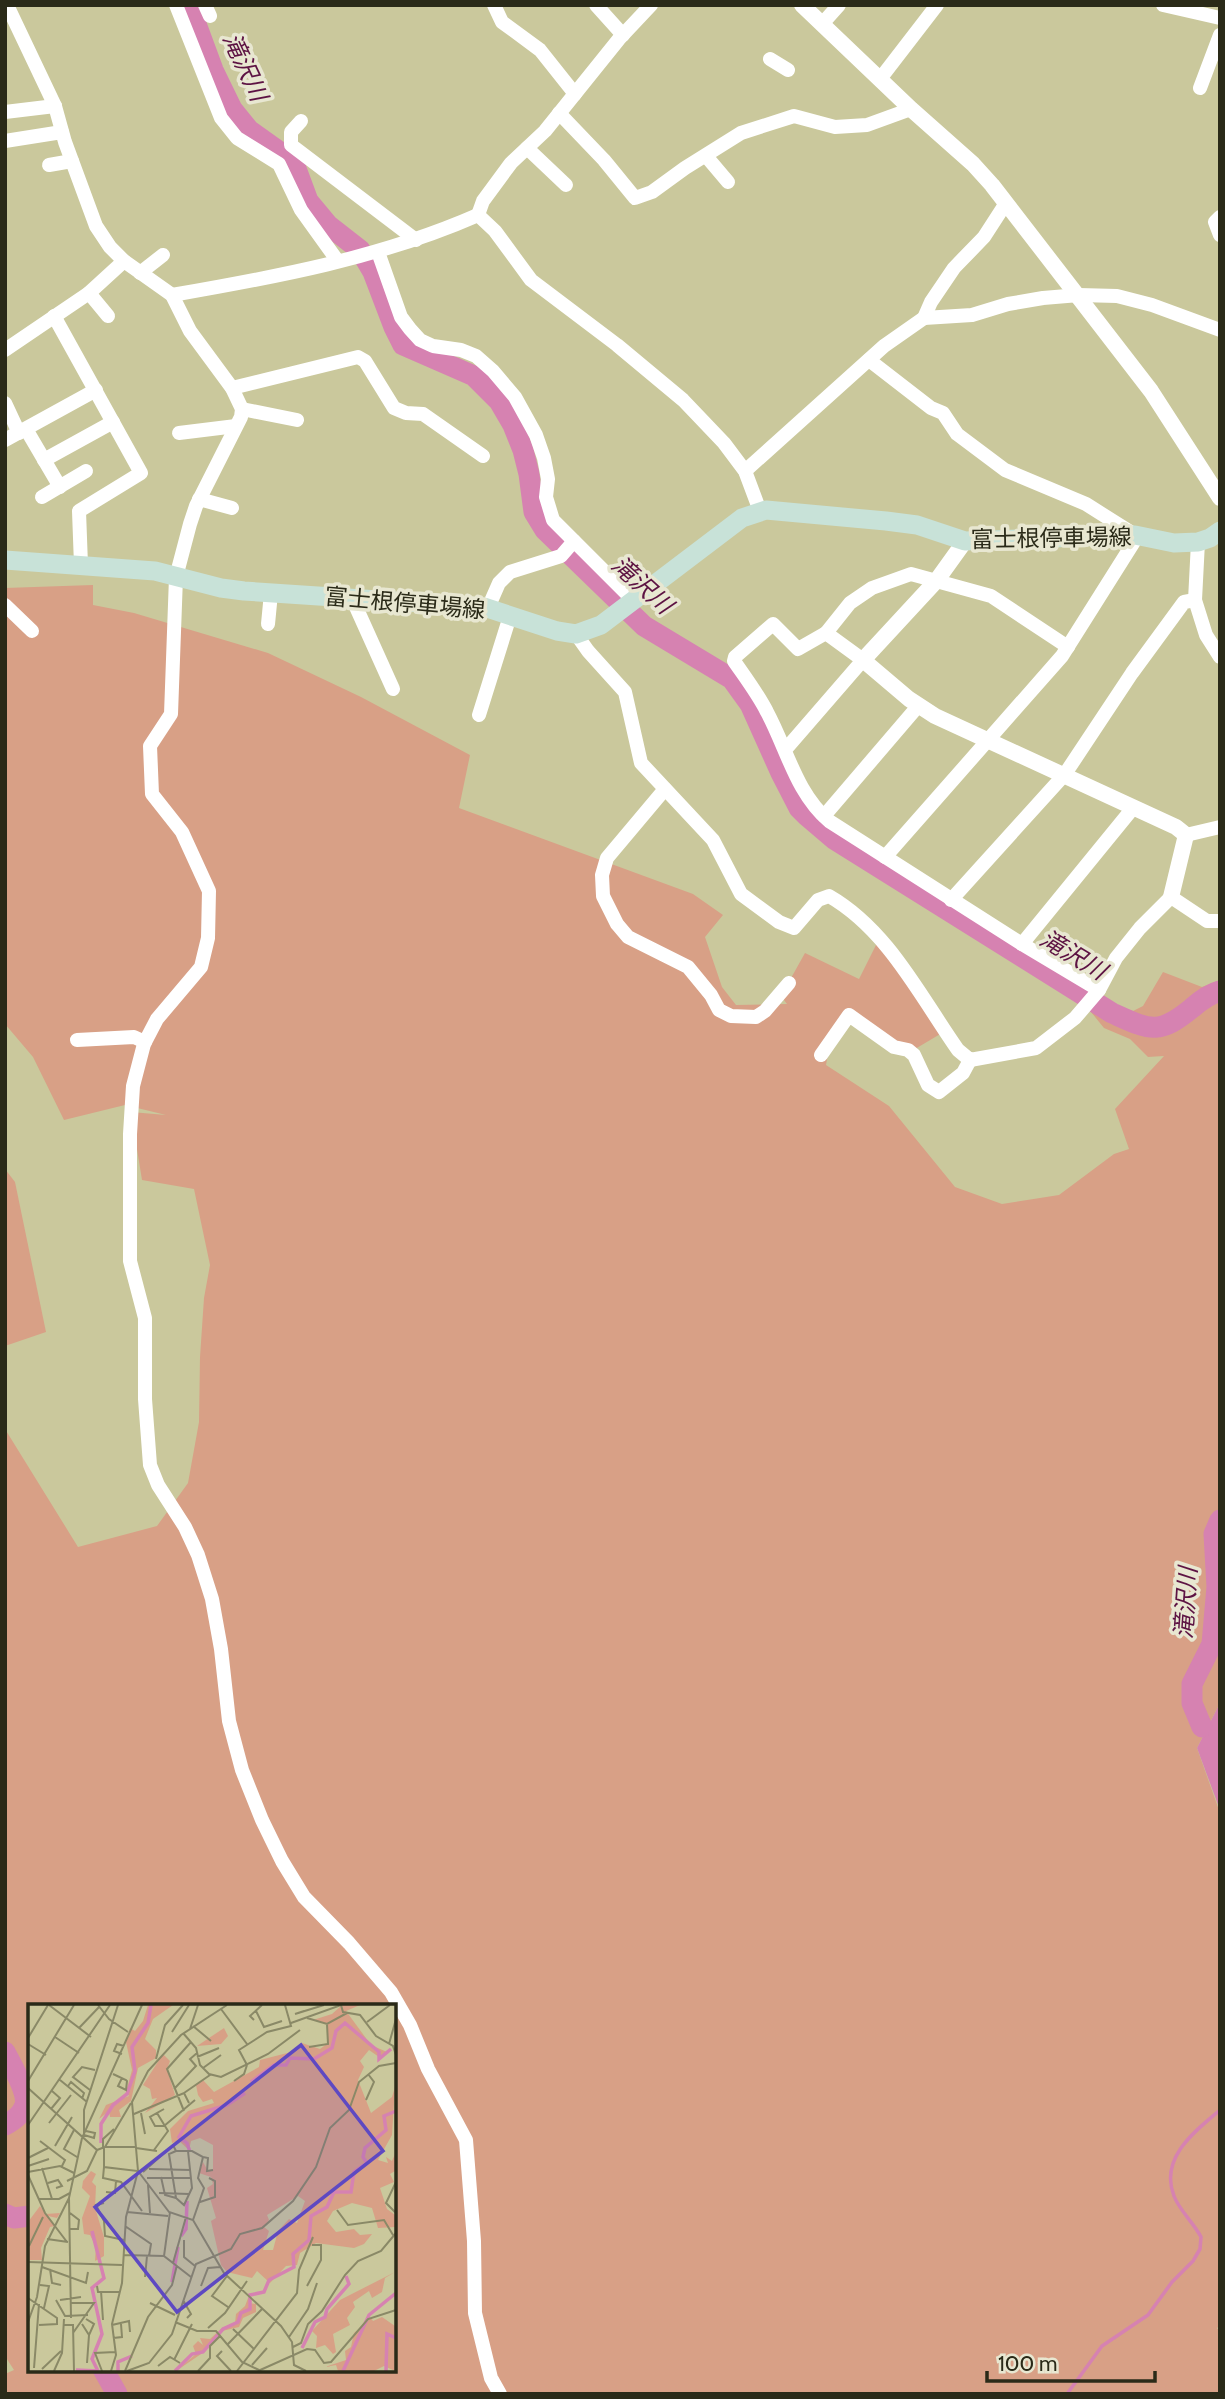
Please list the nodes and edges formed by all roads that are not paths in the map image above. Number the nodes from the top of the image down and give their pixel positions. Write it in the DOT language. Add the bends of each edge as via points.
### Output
graph roads {
  1 [pos="7,5"];
  2 [pos="176,5"];
  3 [pos="494,5"];
  4 [pos="596,5"];
  5 [pos="651,5"];
  6 [pos="802,5"];
  7 [pos="839,5"];
  8 [pos="937,5"];
  9 [pos="1163,5"];
  10 [pos="1220,18"];
  11 [pos="821,24"];
  12 [pos="1220,34"];
  13 [pos="623,35"];
  14 [pos="769,59"];
  15 [pos="788,70"];
  16 [pos="880,79"];
  17 [pos="1200,88"];
  18 [pos="575,93"];
  19 [pos="55,106"];
  20 [pos="911,109"];
  21 [pos="5,112"];
  22 [pos="559,113"];
  23 [pos="301,121"];
  24 [pos="62,132"];
  25 [pos="5,141"];
  26 [pos="527,148"];
  27 [pos="706,156"];
  28 [pos="72,161"];
  29 [pos="49,165"];
  30 [pos="728,182"];
  31 [pos="566,185"];
  32 [pos="1006,203"];
  33 [pos="478,215"];
  34 [pos="1220,217"];
  35 [pos="1220,235"];
  36 [pos="416,240"];
  37 [pos="375,252"];
  38 [pos="163,255"];
  39 [pos="343,260"];
  40 [pos="124,261"];
  41 [pos="140,273"];
  42 [pos="89,293"];
  43 [pos="172,295"];
  44 [pos="1079,295"];
  45 [pos="54,316"];
  46 [pos="108,316"];
  47 [pos="924,318"];
  48 [pos="1220,330"];
  49 [pos="5,350"];
  50 [pos="869,360"];
  51 [pos="232,388"];
  52 [pos="96,390"];
  53 [pos="5,403"];
  54 [pos="242,409"];
  55 [pos="297,420"];
  56 [pos="113,422"];
  57 [pos="236,426"];
  58 [pos="22,431"];
  59 [pos="179,433"];
  60 [pos="5,440"];
  61 [pos="483,456"];
  62 [pos="44,460"];
  63 [pos="86,471"];
  64 [pos="746,471"];
  65 [pos="60,487"];
  66 [pos="42,497"];
  67 [pos="1220,498"];
  68 [pos="199,499"];
  69 [pos="232,508"];
  70 [pos="760,511"];
  71 [pos="1220,531"];
  72 [pos="1136,536"];
  73 [pos="574,541"];
  74 [pos="965,541"];
  75 [pos="1198,542"];
  76 [pos="5,560"];
  77 [pos="81,565"];
  78 [pos="176,577"];
  79 [pos="937,580"];
  80 [pos="271,593"];
  81 [pos="352,598"];
  82 [pos="1195,600"];
  83 [pos="634,601"];
  84 [pos="5,605"];
  85 [pos="488,608"];
  86 [pos="510,616"];
  87 [pos="268,624"];
  88 [pos="32,631"];
  89 [pos="827,632"];
  90 [pos="576,634"];
  91 [pos="1068,647"];
  92 [pos="1220,657"];
  93 [pos="863,660"];
  94 [pos="393,689"];
  95 [pos="919,705"];
  96 [pos="479,715"];
  97 [pos="986,740"];
  98 [pos="785,750"];
  99 [pos="1065,774"];
  100 [pos="665,789"];
  101 [pos="1133,808"];
  102 [pos="824,816"];
  103 [pos="1220,827"];
  104 [pos="1186,835"];
  105 [pos="885,857"];
  106 [pos="1171,897"];
  107 [pos="951,900"];
  108 [pos="1220,921"];
  109 [pos="1022,944"];
  110 [pos="789,983"];
  111 [pos="1096,993"];
  112 [pos="77,1040"];
  113 [pos="145,1042"];
  114 [pos="821,1055"];
  115 [pos="970,1060"];
  116 [pos="500,2394"];
  1 -- 19 [label="street"];
  2 -- 39 [label="street" via="220,118 237,138 279,164 301,210"];
  3 -- 18 [label="street" via="502,22 540,50"];
  4 -- 13 [label="street"];
  5 -- 13 [label="street"];
  6 -- 11 [label="street"];
  7 -- 11 [label="street"];
  8 -- 16 [label="street"];
  9 -- 10 [label="street"];
  11 -- 16 [label="street"];
  12 -- 17 [label="street"];
  13 -- 18 [label="street"];
  14 -- 15 [label="street"];
  16 -- 20 [label="street"];
  18 -- 22 [label="street"];
  19 -- 21 [label="street"];
  19 -- 24 [label="street"];
  20 -- 27 [label="street" via="867,125 835,127 794,116 741,133"];
  20 -- 32 [label="street" via="973,164"];
  22 -- 26 [label="street"];
  22 -- 27 [label="street" via="635,198"];
  23 -- 36 [label="street" via="291,132 291,145"];
  24 -- 25 [label="street"];
  24 -- 28 [label="street"];
  26 -- 31 [label="street"];
  26 -- 33 [label="street" via="490,191"];
  27 -- 30 [label="street"];
  28 -- 29 [label="street"];
  28 -- 40 [label="street" via="96,226"];
  32 -- 44 [label="street"];
  32 -- 47 [label="street" via="984,237 954,268"];
  33 -- 36 [label="street"];
  33 -- 64 [label="street" via="531,280 683,400"];
  34 -- 35 [label="street" via="1215,222"];
  36 -- 37 [label="street"];
  37 -- 39 [label="street"];
  37 -- 73 [label="street" via="401,317 420,340 476,356 515,397 544,458 546,497 553,520"];
  38 -- 41 [label="street"];
  39 -- 43 [label="street"];
  40 -- 41 [label="street"];
  40 -- 42 [label="street"];
  41 -- 43 [label="street"];
  42 -- 45 [label="street"];
  42 -- 46 [label="street"];
  43 -- 51 [label="street" via="190,331"];
  44 -- 47 [label="street" via="1008,304 972,315"];
  44 -- 48 [label="street" via="1117,296"];
  44 -- 67 [label="street" via="1151,391"];
  45 -- 49 [label="street"];
  45 -- 52 [label="street"];
  47 -- 50 [label="street"];
  50 -- 64 [label="street"];
  50 -- 72 [label="street" via="943,413 957,434 1005,470 1086,504"];
  51 -- 54 [label="street"];
  51 -- 61 [label="street" via="358,357 366,361 394,408 423,414"];
  52 -- 56 [label="street"];
  52 -- 58 [label="street"];
  53 -- 58 [label="street"];
  54 -- 55 [label="street"];
  54 -- 57 [label="street"];
  56 -- 62 [label="street"];
  56 -- 77 [label="street" via="141,473 79,511"];
  57 -- 59 [label="street"];
  57 -- 68 [label="street"];
  58 -- 60 [label="street"];
  58 -- 62 [label="street"];
  62 -- 65 [label="street"];
  63 -- 65 [label="street"];
  64 -- 70 [label="street"];
  65 -- 66 [label="street"];
  68 -- 69 [label="street"];
  68 -- 78 [label="street"];
  70 -- 74 [label="main road, 富士根停車場線" via="907,523"];
  70 -- 83 [label="main road" via="742,518"];
  71 -- 75 [label="main road, 富士根停車場線"];
  72 -- 74 [label="main road, 富士根停車場線"];
  72 -- 75 [label="main road, 富士根停車場線"];
  72 -- 91 [label="street"];
  73 -- 83 [label="street"];
  73 -- 85 [label="street" via="561,556 510,572 499,583"];
  74 -- 79 [label="street"];
  75 -- 82 [label="street"];
  76 -- 77 [label="main road, 富士根停車場線"];
  77 -- 78 [label="main road, 富士根停車場線"];
  78 -- 80 [label="main road, 富士根停車場線"];
  78 -- 113 [label="street" via="171,714 150,746 152,794 182,832 209,891 208,939 201,967 157,1019"];
  79 -- 89 [label="street" via="911,574 872,588 850,603"];
  79 -- 91 [label="street" via="991,596"];
  79 -- 93 [label="street"];
  80 -- 81 [label="main road, 富士根停車場線"];
  80 -- 87 [label="street"];
  81 -- 85 [label="main road, 富士根停車場線"];
  81 -- 94 [label="street"];
  82 -- 92 [label="street" via="1206,635"];
  82 -- 99 [label="street" via="1184,602"];
  83 -- 90 [label="main road" via="601,625"];
  84 -- 88 [label="street"];
  85 -- 86 [label="main road, 富士根停車場線"];
  86 -- 90 [label="main road, 富士根停車場線"];
  86 -- 96 [label="street"];
  89 -- 93 [label="street"];
  89 -- 98 [label="street" via="798,649 773,624 734,657"];
  90 -- 100 [label="street" via="625,692 640,763"];
  91 -- 97 [label="street"];
  93 -- 95 [label="street"];
  93 -- 98 [label="street"];
  95 -- 97 [label="street"];
  95 -- 102 [label="street"];
  97 -- 99 [label="street"];
  97 -- 105 [label="street"];
  98 -- 102 [label="street" via="801,787"];
  99 -- 101 [label="street"];
  99 -- 107 [label="street"];
  100 -- 110 [label="street" via="607,858 603,895 617,924 628,937 688,967 719,1010 731,1016 756,1017"];
  100 -- 115 [label="street" via="713,840 741,894 779,922 794,928 818,900 829,896 847,906 881,938 958,1050"];
  101 -- 104 [label="street"];
  101 -- 109 [label="street"];
  102 -- 105 [label="street"];
  103 -- 104 [label="street"];
  104 -- 106 [label="street"];
  105 -- 107 [label="street"];
  106 -- 108 [label="street" via="1207,920"];
  106 -- 111 [label="street" via="1116,958"];
  107 -- 109 [label="street"];
  109 -- 111 [label="street"];
  111 -- 115 [label="street" via="1076,1018 1036,1048"];
  112 -- 113 [label="street" via="134,1038"];
  113 -- 116 [label="street" via="133,1086 130,1261 145,1318 150,1465 202,1566 221,1648 229,1721 262,1820 304,1898 391,1992 466,2140 475,2313 491,2378"];
  114 -- 115 [label="street" via="849,1015 894,1047 914,1055 928,1085 939,1092 963,1073"];
}
